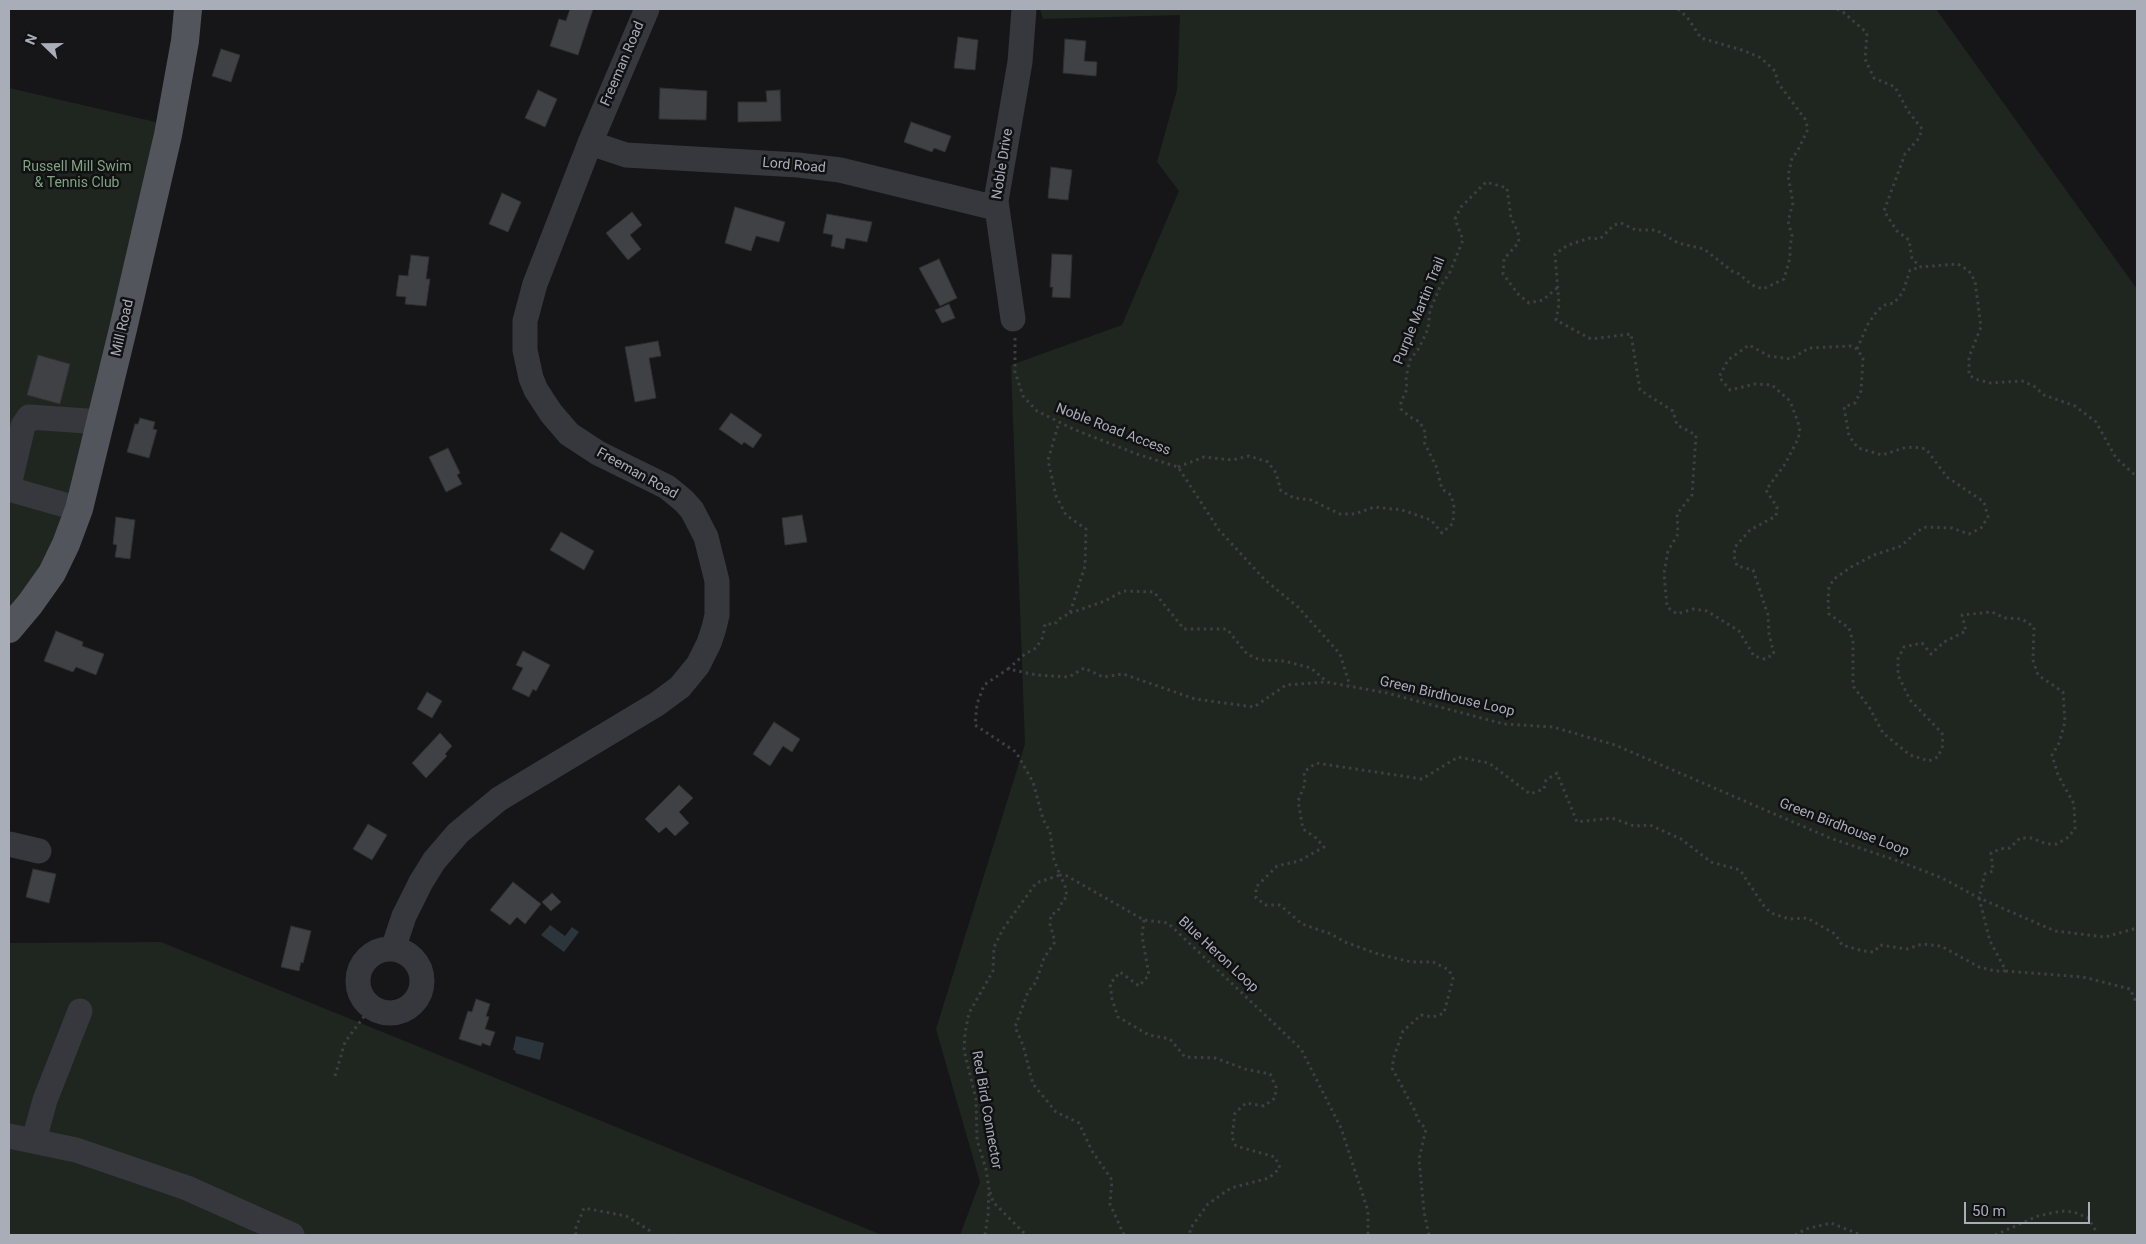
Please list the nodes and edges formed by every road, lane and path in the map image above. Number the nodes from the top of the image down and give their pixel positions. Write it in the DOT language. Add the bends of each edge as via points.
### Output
graph roads {
  1 [pos="188,9"];
  2 [pos="647,9"];
  3 [pos="1024,9"];
  4 [pos="1678,9"];
  5 [pos="1837,9"];
  6 [pos="590,143"];
  7 [pos="996,208"];
  8 [pos="1921,267"];
  9 [pos="1558,286"];
  10 [pos="1013,319"];
  11 [pos="1858,349"];
  12 [pos="101,422"];
  13 [pos="1059,422"];
  14 [pos="1178,467"];
  15 [pos="2137,477"];
  16 [pos="9,485"];
  17 [pos="9,489"];
  18 [pos="79,509"];
  19 [pos="1070,613"];
  20 [pos="9,629"];
  21 [pos="1008,669"];
  22 [pos="1326,682"];
  23 [pos="1350,686"];
  24 [pos="9,844"];
  25 [pos="38,851"];
  26 [pos="1060,874"];
  27 [pos="1978,898"];
  28 [pos="1144,920"];
  29 [pos="2137,928"];
  30 [pos="393,949"];
  31 [pos="2006,971"];
  32 [pos="2137,1004"];
  33 [pos="371,1007"];
  34 [pos="80,1011"];
  35 [pos="336,1076"];
  36 [pos="9,1136"];
  37 [pos="34,1140"];
  38 [pos="989,1189"];
  39 [pos="292,1235"];
  40 [pos="576,1235"];
  41 [pos="650,1235"];
  42 [pos="985,1235"];
  43 [pos="1026,1235"];
  44 [pos="1124,1235"];
  45 [pos="1190,1235"];
  46 [pos="1368,1235"];
  47 [pos="1429,1235"];
  48 [pos="1794,1235"];
  49 [pos="1861,1235"];
  50 [pos="1995,1235"];
  51 [pos="2096,1235"];
  1 -- 12 [label="main road, Mill Road" via="168,135"];
  2 -- 6 [label="street, Freeman Road"];
  3 -- 7 [label="street, Noble Drive" via="1020,62"];
  4 -- 9 [label="path" via="1701,38 1761,58 1775,71 1778,83 1805,119 1808,129 1792,158 1788,176 1793,204 1788,221 1792,236 1784,279 1763,290 1704,249 1678,243 1656,230 1636,230 1621,223 1614,225 1600,239 1590,238 1558,250 1555,254"];
  5 -- 8 [label="path" via="1867,33 1865,59 1874,78 1895,87 1922,129 1919,138 1905,154 1884,211 1897,231 1909,240 1912,259"];
  6 -- 7 [label="street, Lord Road" via="626,155 840,170"];
  6 -- 30 [label="street, Freeman Road" via="530,300 524,340 529,372 547,408 569,434 598,453 667,487 692,510 706,537 717,581 714,628 698,665 680,687 498,799 458,833 421,882 404,916"];
  7 -- 10 [label="street, Noble Drive"];
  8 -- 11 [label="path" via="1910,270 1903,292 1894,303 1876,311"];
  8 -- 15 [label="path" via="1958,264 1969,271 1975,281 1981,327 1969,357 1968,375 1990,383 2022,381 2044,395 2075,406 2096,422 2116,458"];
  9 -- 11 [label="path" via="1556,320 1591,339 1632,334 1640,390 1673,411 1677,425 1696,435 1692,495 1677,514 1678,534 1668,551 1664,573 1667,607 1677,614 1693,608 1707,611 1739,631 1754,656 1765,659 1774,654 1768,615 1753,570 1737,566 1735,547 1750,530 1776,516 1777,507 1766,490 1785,464 1800,432 1790,401 1772,385 1755,384 1730,390 1719,377 1728,360 1749,346 1769,356 1791,359 1809,348 1850,346"];
  9 -- 14 [label="path, Purple Martin Trail" via="1543,300 1529,303 1519,296 1504,274 1504,259 1519,242 1511,218 1507,188 1486,182 1461,207 1455,219 1463,240 1430,310 1428,328 1410,360 1407,389 1401,402 1401,409 1420,422 1442,489 1450,495 1454,507 1453,523 1442,533 1431,520 1402,510 1374,507 1356,514 1340,514 1311,500 1294,498 1281,491 1276,473 1268,462 1249,456 1232,460 1204,457"];
  10 -- 13 [label="path, Noble Road Access" via="1015,372 1023,396 1037,411"];
  11 -- 27 [label="path" via="1863,358 1861,391 1855,403 1844,407 1849,436 1858,448 1882,455 1914,447 1926,449 1947,477 1984,502 1988,517 1981,528 1969,534 1952,528 1918,531 1901,546 1874,555 1834,579 1829,587 1829,614 1849,628 1853,642 1853,686 1883,733 1910,755 1929,761 1938,757 1943,745 1942,733 1910,700 1898,675 1898,659 1904,647 1922,643 1930,654 1944,642 1966,631 1962,615 1992,612 2005,618 2022,619 2034,627 2033,660 2038,675 2064,692 2065,722 2052,755 2058,775 2074,804 2075,829 2056,844 2020,838 2010,848 1992,854 1993,872 1984,874"];
  12 -- 16 [label="street" via="29,417 23,426"];
  12 -- 18 [label="main road, Mill Road"];
  13 -- 14 [label="path, Noble Road Access"];
  13 -- 19 [label="path" via="1048,460 1056,496 1066,515 1086,529 1085,566"];
  14 -- 23 [label="path, Noble Road Access" via="1219,530 1266,580 1298,607 1340,654"];
  17 -- 18 [label="street"];
  18 -- 20 [label="main road, Mill Road" via="52,573"];
  19 -- 21 [label="path" via="1055,624 1045,624 1036,648"];
  19 -- 22 [label="path" via="1123,591 1154,592 1184,629 1227,629 1247,654 1260,660 1284,661 1311,668"];
  21 -- 22 [label="path, Green Birdhouse Loop" via="1069,678 1084,668 1103,676 1123,674 1195,699 1254,706 1286,685"];
  21 -- 26 [label="path" via="984,685 977,704 975,725 1016,752 1033,782"];
  22 -- 23 [label="path, Green Birdhouse Loop"];
  23 -- 27 [label="path, Green Birdhouse Loop" via="1504,724 1553,727 1615,745 1830,838 1942,878"];
  24 -- 25 [label="street"];
  26 -- 28 [label="path, Blue Heron Loop"];
  26 -- 38 [label="path, Red Bird Connector" via="1036,882 1003,929 994,947 993,971 968,1019 964,1050 976,1099 977,1140"];
  26 -- 44 [label="path" via="1068,897 1051,915 1055,942 1028,992 1015,1028 1033,1084 1056,1112 1078,1123 1112,1180 1110,1204"];
  27 -- 29 [label="path, Green Birdhouse Loop" via="2055,931 2105,937"];
  27 -- 31 [label="path" via="1990,941"];
  28 -- 45 [label="path" via="1142,936 1150,975 1140,986 1120,972 1110,984 1118,1017 1149,1035 1170,1039 1185,1057 1216,1058 1270,1074 1276,1087 1274,1098 1264,1106 1246,1103 1235,1113 1232,1137 1236,1146 1275,1156 1280,1168 1269,1178 1231,1188 1208,1204 1190,1229"];
  28 -- 46 [label="path, Blue Heron Loop" via="1168,923 1301,1049 1341,1128 1368,1211"];
  30 -- 33 [label="street" via="375,953 361,967 359,988"];
  30 -- 33 [label="street" via="407,954 417,965 421,980 418,994 401,1010 386,1012"];
  31 -- 32 [label="path" via="2083,977 2130,989"];
  31 -- 47 [label="path" via="1979,967 1941,946 1922,944 1907,949 1880,945 1874,952 1863,951 1842,944 1835,934 1807,918 1789,919 1771,913 1740,870 1711,862 1681,839 1650,825 1634,826 1612,818 1577,822 1557,773 1546,780 1544,789 1530,794 1489,763 1458,757 1422,779 1316,764 1304,772 1305,784 1298,801 1303,829 1324,847 1299,861 1277,866 1256,887 1256,898 1266,905 1280,905 1302,924 1345,942 1412,962 1432,962 1449,970 1453,979 1444,1013 1433,1017 1421,1015 1403,1030 1392,1068 1418,1120 1426,1129 1419,1159"];
  33 -- 35 [label="path" via="345,1042"];
  34 -- 37 [label="street" via="45,1100"];
  36 -- 37 [label="street"];
  37 -- 39 [label="street" via="76,1150 187,1188"];
  38 -- 42 [label="path, Red Bird Connector"];
  38 -- 43 [label="path" via="993,1202"];
  40 -- 41 [label="path" via="584,1208 626,1216 649,1230"];
  48 -- 49 [label="path" via="1831,1223"];
  50 -- 51 [label="path" via="2038,1216 2061,1211 2088,1218"];
}
